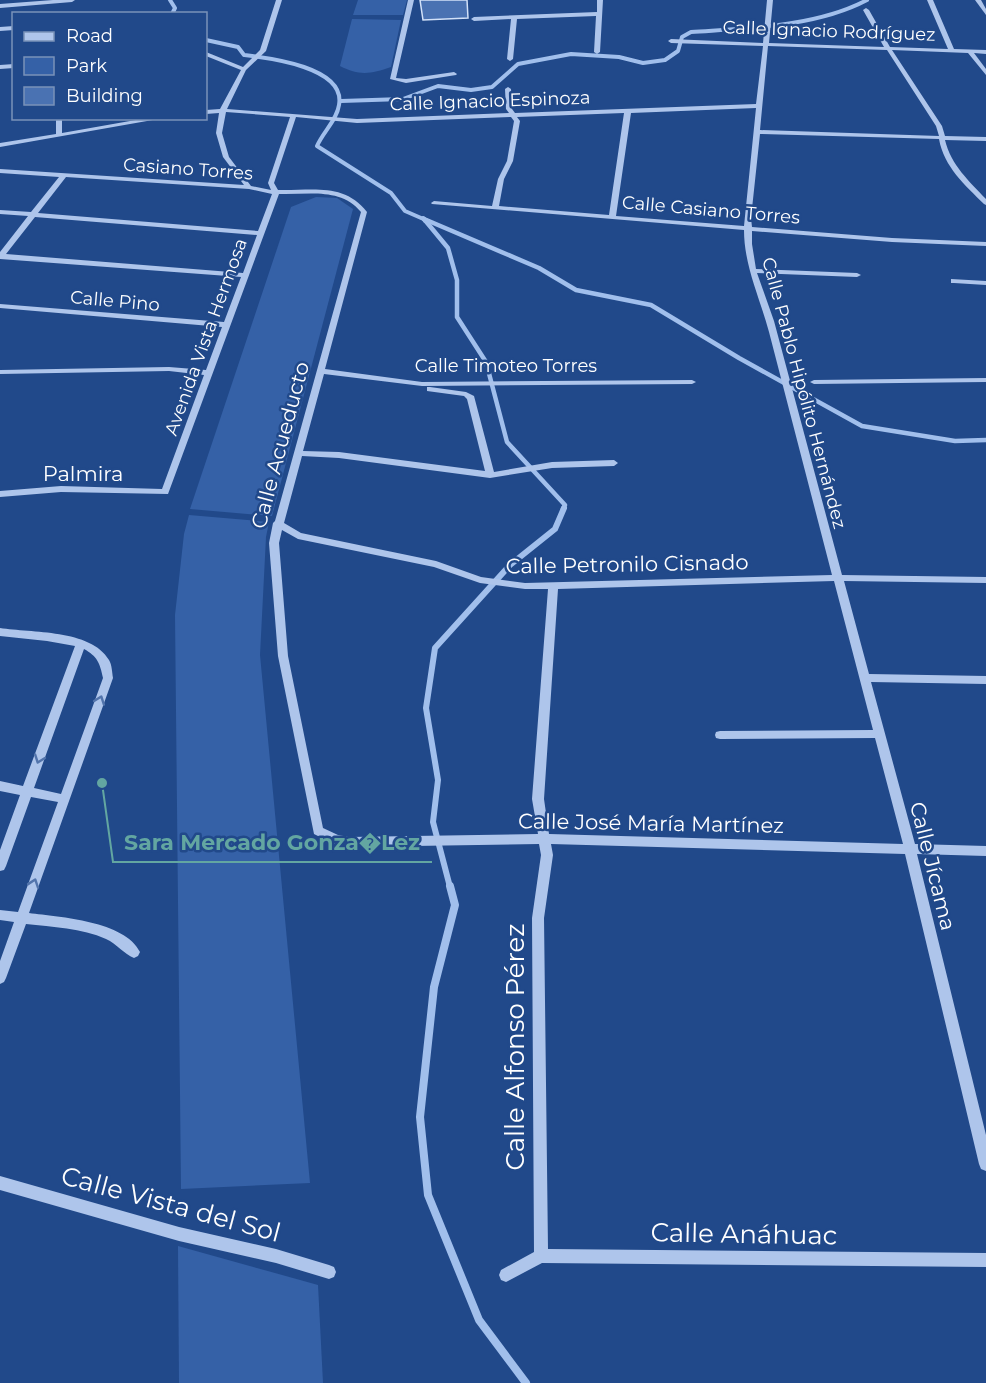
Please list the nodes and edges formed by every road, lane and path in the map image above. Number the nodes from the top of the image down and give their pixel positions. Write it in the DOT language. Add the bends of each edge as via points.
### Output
graph roads {
  1 [pos="72,0"];
  2 [pos="279,0"];
  3 [pos="411,0"];
  4 [pos="600,0"];
  5 [pos="770,0"];
  6 [pos="930,0"];
  7 [pos="978,0"];
  8 [pos="28,4"];
  9 [pos="0,6"];
  10 [pos="866,10"];
  11 [pos="26,12"];
  12 [pos="986,13"];
  13 [pos="599,15"];
  14 [pos="514,18"];
  15 [pos="474,19"];
  16 [pos="672,41"];
  17 [pos="766,43"];
  18 [pos="888,48"];
  19 [pos="952,51"];
  20 [pos="597,52"];
  21 [pos="970,52"];
  22 [pos="986,52"];
  23 [pos="207,54"];
  24 [pos="510,59"];
  25 [pos="244,69"];
  26 [pos="986,73"];
  27 [pos="454,74"];
  28 [pos="507,89"];
  29 [pos="759,106"];
  30 [pos="224,110"];
  31 [pos="628,110"];
  32 [pos="207,112"];
  33 [pos="513,115"];
  34 [pos="293,116"];
  35 [pos="59,120"];
  36 [pos="150,120"];
  37 [pos="756,132"];
  38 [pos="58,136"];
  39 [pos="943,138"];
  40 [pos="986,139"];
  41 [pos="0,145"];
  42 [pos="0,171"];
  43 [pos="64,176"];
  44 [pos="249,187"];
  45 [pos="276,192"];
  46 [pos="434,203"];
  47 [pos="986,203"];
  48 [pos="495,207"];
  49 [pos="0,212"];
  50 [pos="33,215"];
  51 [pos="364,216"];
  52 [pos="612,217"];
  53 [pos="747,228"];
  54 [pos="261,233"];
  55 [pos="986,244"];
  56 [pos="0,256"];
  57 [pos="753,271"];
  58 [pos="245,275"];
  59 [pos="857,275"];
  60 [pos="954,281"];
  61 [pos="986,283"];
  62 [pos="0,306"];
  63 [pos="227,325"];
  64 [pos="321,371"];
  65 [pos="0,372"];
  66 [pos="209,374"];
  67 [pos="986,380"];
  68 [pos="692,382"];
  69 [pos="814,382"];
  70 [pos="422,384"];
  71 [pos="298,453"];
  72 [pos="614,463"];
  73 [pos="490,475"];
  74 [pos="165,492"];
  75 [pos="0,494"];
  76 [pos="278,523"];
  77 [pos="837,578"];
  78 [pos="986,580"];
  79 [pos="553,586"];
  80 [pos="0,632"];
  81 [pos="80,645"];
  82 [pos="864,678"];
  83 [pos="986,680"];
  84 [pos="878,734"];
  85 [pos="720,735"];
  86 [pos="0,786"];
  87 [pos="28,791"];
  88 [pos="64,799"];
  89 [pos="318,831"];
  90 [pos="544,839"];
  91 [pos="910,849"];
  92 [pos="986,851"];
  93 [pos="0,866"];
  94 [pos="0,915"];
  95 [pos="22,919"];
  96 [pos="134,952"];
  97 [pos="0,978"];
  98 [pos="986,1164"];
  99 [pos="0,1184"];
  100 [pos="541,1256"];
  101 [pos="986,1260"];
  102 [pos="329,1272"];
  103 [pos="506,1275"];
  1 -- 8 [label="street"];
  2 -- 25 [label="street" via="259,57"];
  3 -- 27 [label="street" via="393,80"];
  4 -- 13 [label="street"];
  5 -- 17 [label="street, Calle Pablo Hipólito Hernández"];
  6 -- 19 [label="street"];
  7 -- 12 [label="street"];
  8 -- 9 [label="street"];
  8 -- 11 [label="street"];
  10 -- 18 [label="street"];
  13 -- 14 [label="street"];
  13 -- 20 [label="street"];
  14 -- 15 [label="street"];
  14 -- 24 [label="street"];
  16 -- 17 [label="street, Calle Ignacio Rodríguez"];
  17 -- 18 [label="street, Calle Ignacio Rodríguez"];
  17 -- 29 [label="street, Calle Pablo Hipólito Hernández"];
  18 -- 19 [label="street, Calle Ignacio Rodríguez"];
  18 -- 39 [label="street"];
  19 -- 21 [label="street, Calle Ignacio Rodríguez"];
  21 -- 22 [label="street, Calle Ignacio Rodríguez"];
  21 -- 26 [label="street"];
  23 -- 25 [label="street"];
  25 -- 30 [label="street"];
  28 -- 33 [label="street"];
  29 -- 31 [label="street, Calle Ignacio Espinoza"];
  29 -- 37 [label="street, Calle Pablo Hipólito Hernández"];
  30 -- 32 [label="street, Calle Ignacio Espinoza"];
  30 -- 34 [label="street, Calle Ignacio Espinoza"];
  30 -- 44 [label="street" via="219,133 221,145 226,158"];
  31 -- 33 [label="street, Calle Ignacio Espinoza"];
  31 -- 52 [label="street"];
  33 -- 34 [label="street, Calle Ignacio Espinoza" via="341,121"];
  33 -- 48 [label="street" via="517,121 510,161"];
  34 -- 45 [label="street, Avenida Vista Hermosa" via="272,183"];
  35 -- 38 [label="street"];
  36 -- 38 [label="street"];
  37 -- 39 [label="street"];
  37 -- 53 [label="street, Calle Pablo Hipólito Hernández"];
  38 -- 41 [label="street"];
  39 -- 40 [label="street"];
  39 -- 47 [label="street" via="956,171"];
  42 -- 43 [label="street, Casiano Torres"];
  43 -- 44 [label="street, Casiano Torres"];
  43 -- 50 [label="street"];
  44 -- 45 [label="street, Casiano Torres"];
  45 -- 51 [label="street, Casiano Torres" via="342,195 361,206"];
  45 -- 54 [label="street, Avenida Vista Hermosa"];
  46 -- 48 [label="street, Calle Casiano Torres"];
  48 -- 52 [label="street, Calle Casiano Torres"];
  49 -- 50 [label="street"];
  50 -- 54 [label="street"];
  50 -- 56 [label="street"];
  51 -- 64 [label="street, Calle Acueducto"];
  52 -- 53 [label="street, Calle Casiano Torres"];
  53 -- 55 [label="street, Calle Casiano Torres"];
  53 -- 57 [label="street, Calle Pablo Hipólito Hernández"];
  54 -- 58 [label="street, Avenida Vista Hermosa"];
  56 -- 58 [label="street"];
  57 -- 59 [label="street"];
  57 -- 77 [label="street, Calle Pablo Hipólito Hernández"];
  58 -- 63 [label="street, Avenida Vista Hermosa"];
  60 -- 61 [label="street"];
  62 -- 63 [label="street, Calle Pino"];
  63 -- 66 [label="street, Avenida Vista Hermosa"];
  64 -- 70 [label="street, Calle Timoteo Torres"];
  64 -- 71 [label="street, Calle Acueducto"];
  65 -- 66 [label="street" via="169,369"];
  66 -- 74 [label="street, Avenida Vista Hermosa"];
  67 -- 69 [label="street"];
  68 -- 70 [label="street, Calle Timoteo Torres"];
  70 -- 73 [label="street" via="431,390 471,398"];
  71 -- 73 [label="street"];
  71 -- 76 [label="street, Calle Acueducto"];
  72 -- 73 [label="street" via="537,467"];
  74 -- 75 [label="street, Palmira" via="61,489"];
  76 -- 79 [label="street, Calle Petronilo Cisnado" via="298,536 429,563 480,580"];
  76 -- 89 [label="street, Calle Acueducto" via="274,543 283,657"];
  77 -- 78 [label="street, Calle Petronilo Cisnado"];
  77 -- 79 [label="street, Calle Petronilo Cisnado"];
  77 -- 82 [label="street, Calle Jícama"];
  79 -- 90 [label="street, Calle Alfonso Pérez" via="538,799"];
  80 -- 81 [label="street" via="56,636"];
  81 -- 87 [label="street, one-way"];
  88 -- 81 [label="street, one-way" via="108,678 106,662"];
  82 -- 83 [label="street"];
  82 -- 84 [label="street, Calle Jícama"];
  84 -- 85 [label="street"];
  84 -- 91 [label="street, Calle Jícama"];
  86 -- 87 [label="street"];
  87 -- 88 [label="street"];
  87 -- 93 [label="street"];
  95 -- 88 [label="street, one-way"];
  89 -- 90 [label="street, Calle José María Martínez" via="349,842"];
  90 -- 91 [label="street, Calle José María Martínez"];
  90 -- 100 [label="street, Calle Alfonso Pérez" via="547,864 538,918"];
  91 -- 92 [label="street, Calle José María Martínez"];
  91 -- 98 [label="street, Calle Jícama"];
  94 -- 95 [label="street"];
  95 -- 96 [label="street" via="103,931 127,942"];
  95 -- 97 [label="street"];
  99 -- 102 [label="street, Calle Vista del Sol"];
  100 -- 101 [label="street, Calle Anáhuac"];
  100 -- 103 [label="street, Calle Anáhuac"];
}
